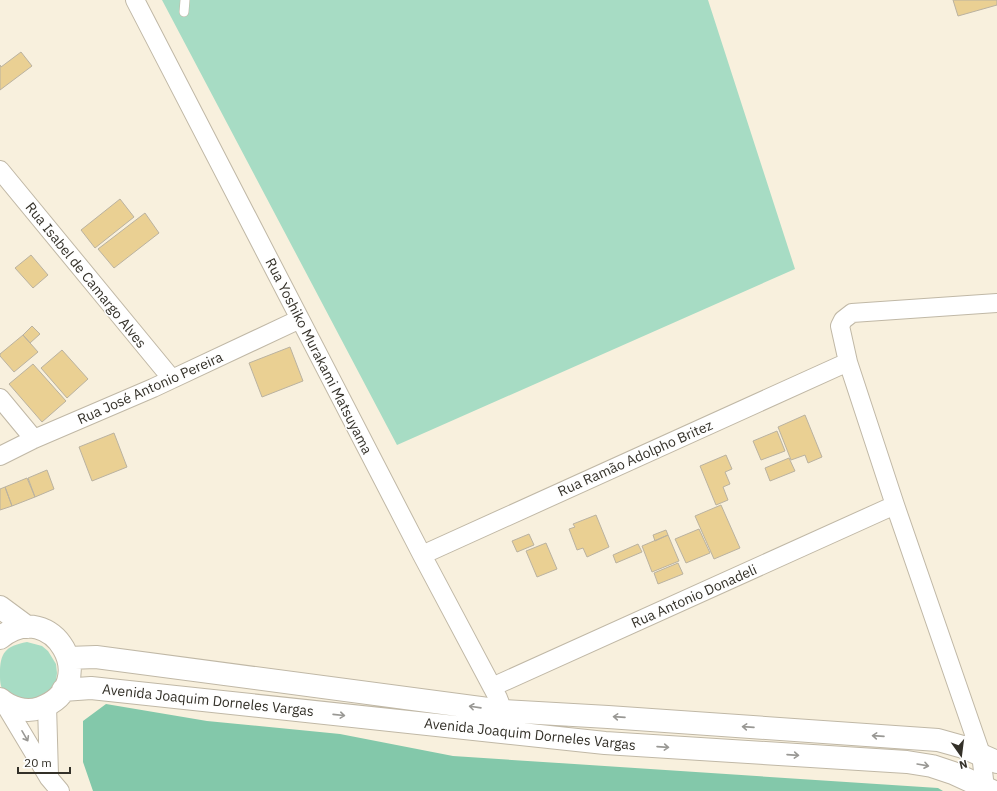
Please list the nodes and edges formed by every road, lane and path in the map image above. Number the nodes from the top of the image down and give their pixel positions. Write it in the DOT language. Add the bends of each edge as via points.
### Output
graph roads {
  1 [pos="135,0"];
  2 [pos="186,0"];
  3 [pos="184,12"];
  4 [pos="0,170"];
  5 [pos="997,303"];
  6 [pos="300,319"];
  7 [pos="848,362"];
  8 [pos="172,379"];
  9 [pos="0,398"];
  10 [pos="34,439"];
  11 [pos="0,456"];
  12 [pos="895,505"];
  13 [pos="422,555"];
  14 [pos="0,607"];
  15 [pos="27,627"];
  16 [pos="0,638"];
  17 [pos="68,658"];
  18 [pos="492,687"];
  19 [pos="63,690"];
  20 [pos="2,701"];
  21 [pos="47,705"];
  22 [pos="503,711"];
  23 [pos="989,758"];
  24 [pos="55,784"];
  25 [pos="989,790"];
  1 -- 6 [label="street, Rua Yoshiko Murakami Matsuyama"];
  2 -- 3 [label="lane"];
  4 -- 8 [label="street, Rua Isabel de Camargo Alves"];
  5 -- 7 [label="street" via="852,313 840,326"];
  6 -- 8 [label="street, Rua José Antonio Pereira"];
  6 -- 13 [label="street, Rua Yoshiko Murakami Matsuyama"];
  7 -- 12 [label="street"];
  7 -- 13 [label="street, Rua Ramão Adolpho Britez"];
  8 -- 10 [label="street, Rua José Antonio Pereira"];
  9 -- 10 [label="street"];
  10 -- 11 [label="street, Rua José Antonio Pereira"];
  12 -- 18 [label="street, Rua Antonio Donadeli"];
  12 -- 23 [label="street"];
  13 -- 18 [label="street, Rua Yoshiko Murakami Matsuyama"];
  14 -- 15 [label="street"];
  15 -- 16 [label="street" via="6,633"];
  15 -- 17 [label="street" via="43,630 57,639"];
  17 -- 19 [label="street" via="70,669"];
  22 -- 17 [label="street, Avenida Joaquim Dorneles Vargas, one-way" via="96,657"];
  18 -- 22 [label="street, Rua Yoshiko Murakami Matsuyama"];
  19 -- 21 [label="street"];
  19 -- 25 [label="street, Avenida Joaquim Dorneles Vargas, one-way" via="91,688 605,743 907,762 953,773"];
  20 -- 21 [label="street" via="14,708 25,710"];
  20 -- 24 [label="street, one-way"];
  21 -- 24 [label="street"];
  23 -- 22 [label="street, Avenida Joaquim Dorneles Vargas, one-way" via="938,740"];
  23 -- 25 [label="street"];
}
